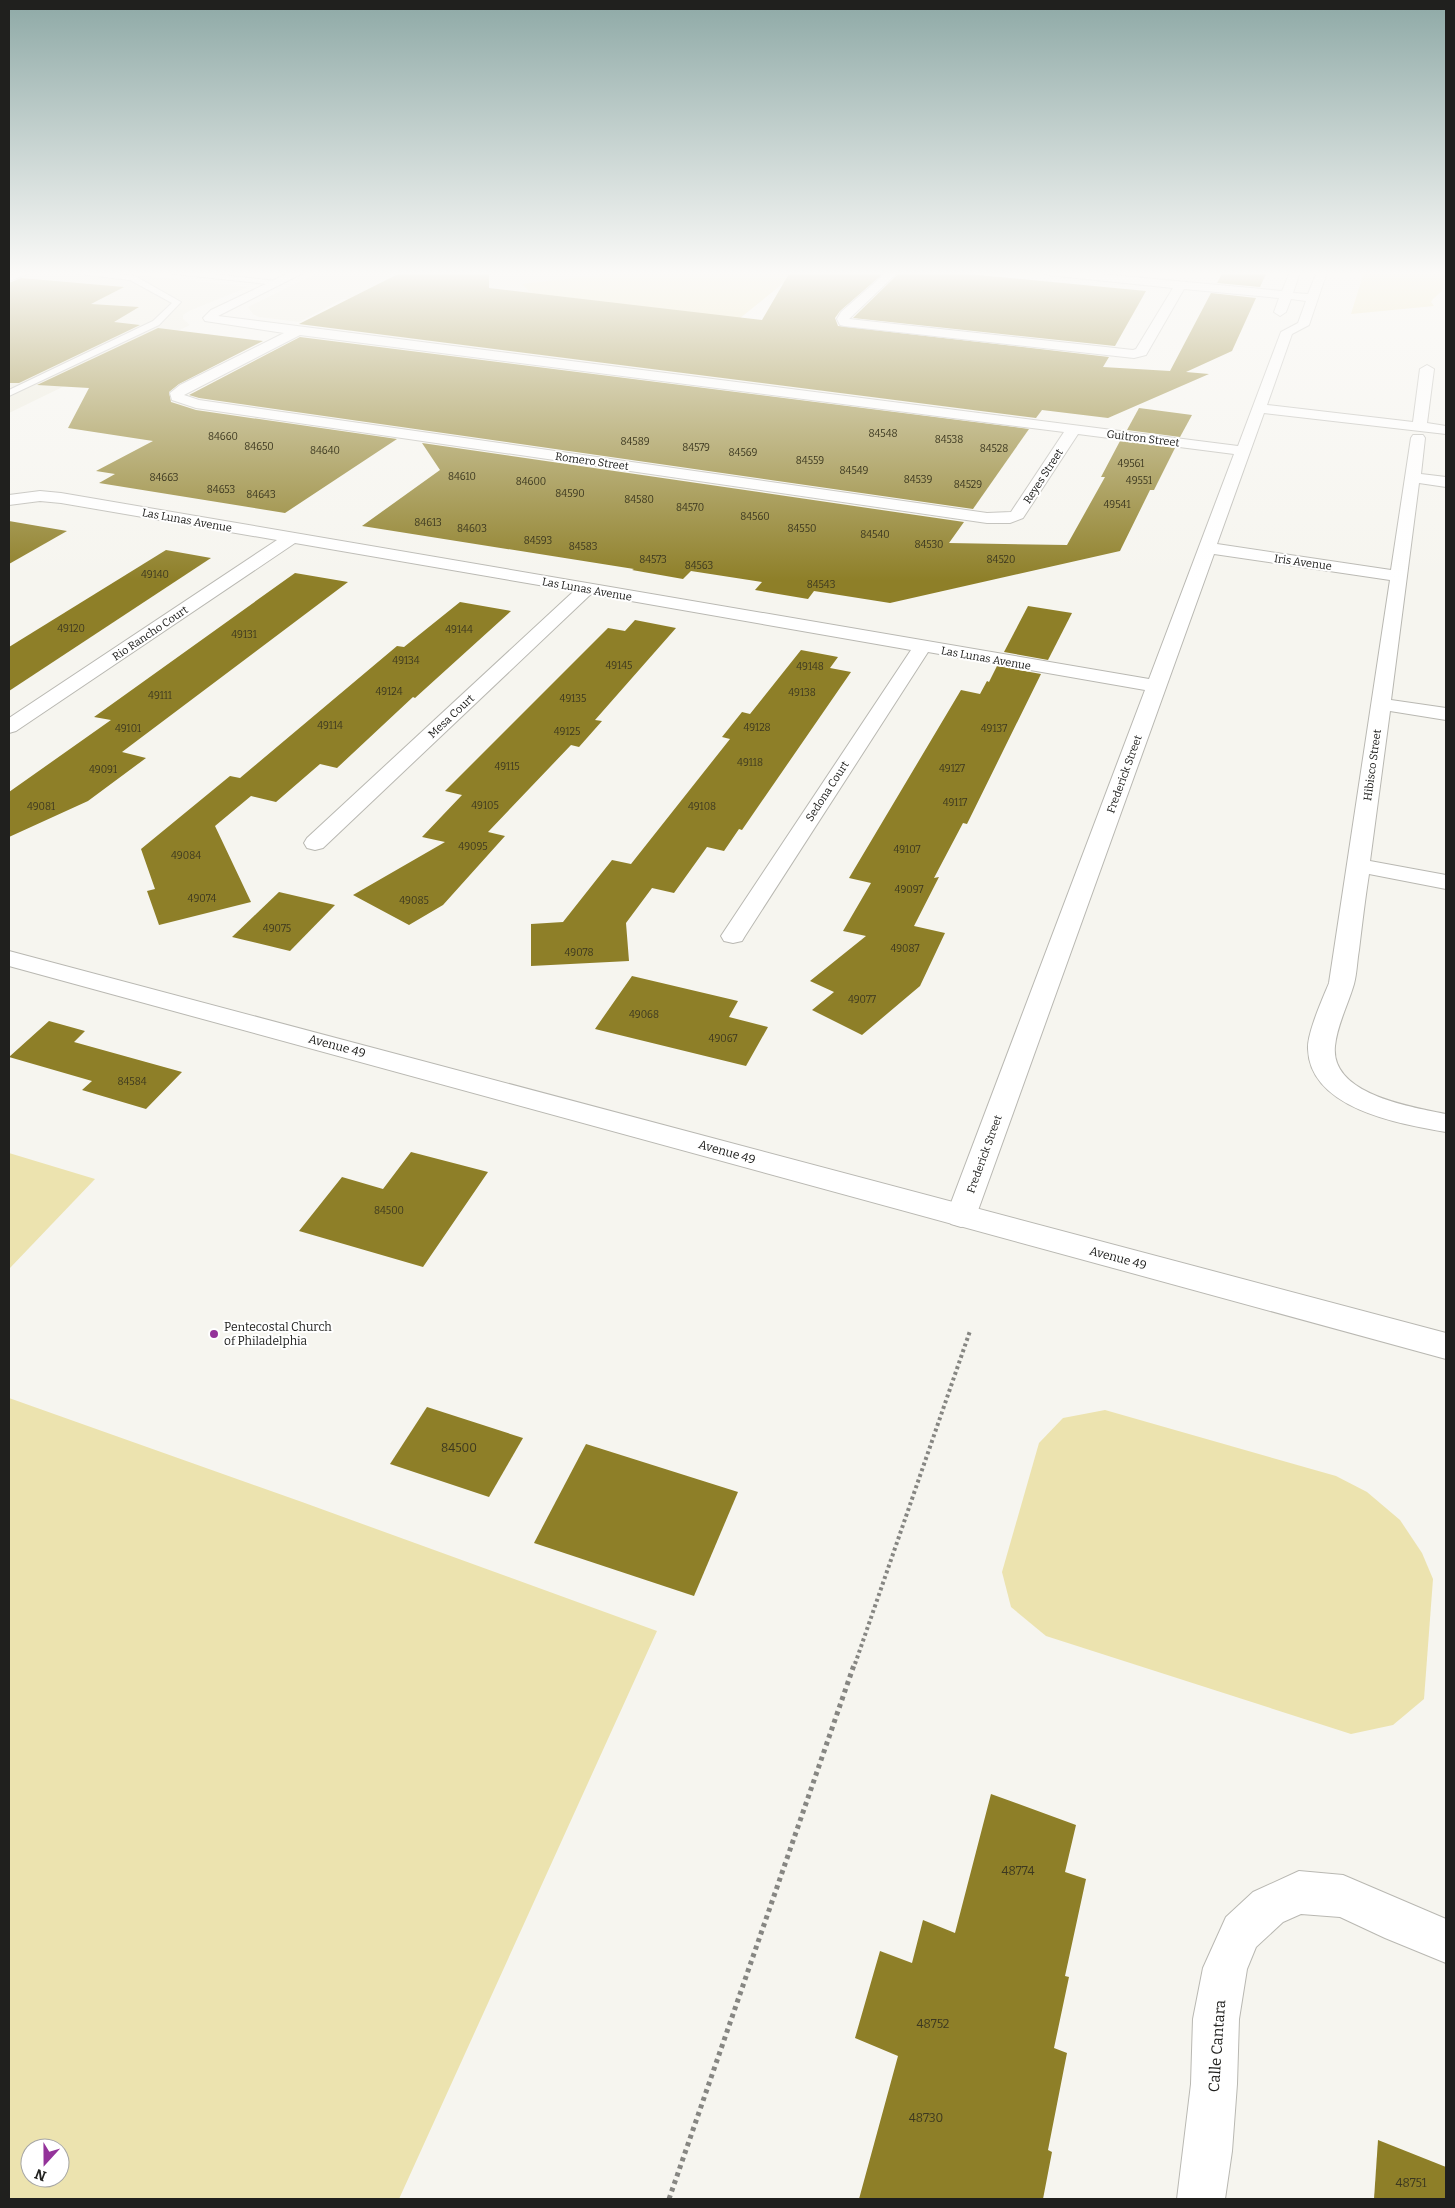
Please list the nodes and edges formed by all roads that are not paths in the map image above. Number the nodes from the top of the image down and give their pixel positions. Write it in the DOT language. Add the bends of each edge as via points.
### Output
graph roads {
  1 [pos="48,375"];
  2 [pos="210,375"];
  3 [pos="642,375"];
  4 [pos="1271,375"];
  5 [pos="1426,375"];
  6 [pos="9,394"];
  7 [pos="1259,408"];
  8 [pos="1073,430"];
  9 [pos="1446,430"];
  10 [pos="1419,432"];
  11 [pos="1244,451"];
  12 [pos="1413,478"];
  13 [pos="1446,482"];
  14 [pos="12,499"];
  15 [pos="1010,518"];
  16 [pos="291,538"];
  17 [pos="1207,548"];
  18 [pos="1399,576"];
  19 [pos="588,589"];
  20 [pos="922,647"];
  21 [pos="1156,686"];
  22 [pos="1381,704"];
  23 [pos="1446,714"];
  24 [pos="9,727"];
  25 [pos="314,843"];
  26 [pos="1358,865"];
  27 [pos="1446,882"];
  28 [pos="733,936"];
  29 [pos="9,958"];
  30 [pos="1446,1123"];
  31 [pos="961,1216"];
  32 [pos="1446,1346"];
  33 [pos="1446,1941"];
  34 [pos="1201,2199"];
  1 -- 6 [label="lane"];
  2 -- 15 [label="street, Romero Street" via="177,393 176,397 205,405 987,518"];
  3 -- 8 [label="street, Guitron Street"];
  4 -- 7 [label="street, Frederick Street"];
  5 -- 10 [label="street, Hibisco Street"];
  7 -- 10 [label="street"];
  7 -- 11 [label="street, Frederick Street"];
  8 -- 11 [label="street, Guitron Street"];
  8 -- 15 [label="street, Reyes Street" via="1020,511"];
  9 -- 10 [label="street"];
  10 -- 12 [label="street, Hibisco Street"];
  11 -- 17 [label="street, Frederick Street"];
  12 -- 13 [label="street"];
  12 -- 18 [label="street, Hibisco Street"];
  14 -- 16 [label="street, Las Lunas Avenue" via="61,498"];
  16 -- 19 [label="street, Las Lunas Avenue"];
  16 -- 24 [label="street, Rio Rancho Court"];
  17 -- 18 [label="street, Iris Avenue"];
  17 -- 21 [label="street, Frederick Street"];
  18 -- 22 [label="street, Hibisco Street"];
  19 -- 20 [label="street, Las Lunas Avenue"];
  19 -- 25 [label="street, Mesa Court"];
  20 -- 21 [label="street, Las Lunas Avenue"];
  20 -- 28 [label="street, Sedona Court"];
  21 -- 31 [label="street, Frederick Street"];
  22 -- 23 [label="street"];
  22 -- 26 [label="street, Hibisco Street"];
  26 -- 27 [label="street"];
  26 -- 30 [label="street, Hibisco Street" via="1342,983 1321,1047 1324,1066 1338,1086 1370,1105"];
  29 -- 31 [label="street, Avenue 49"];
  31 -- 32 [label="street, Avenue 49"];
  33 -- 34 [label="street, Calle Cantara" via="1344,1896 1299,1892 1268,1907 1241,1932 1225,1968 1216,2019 1214,2084"];
}
